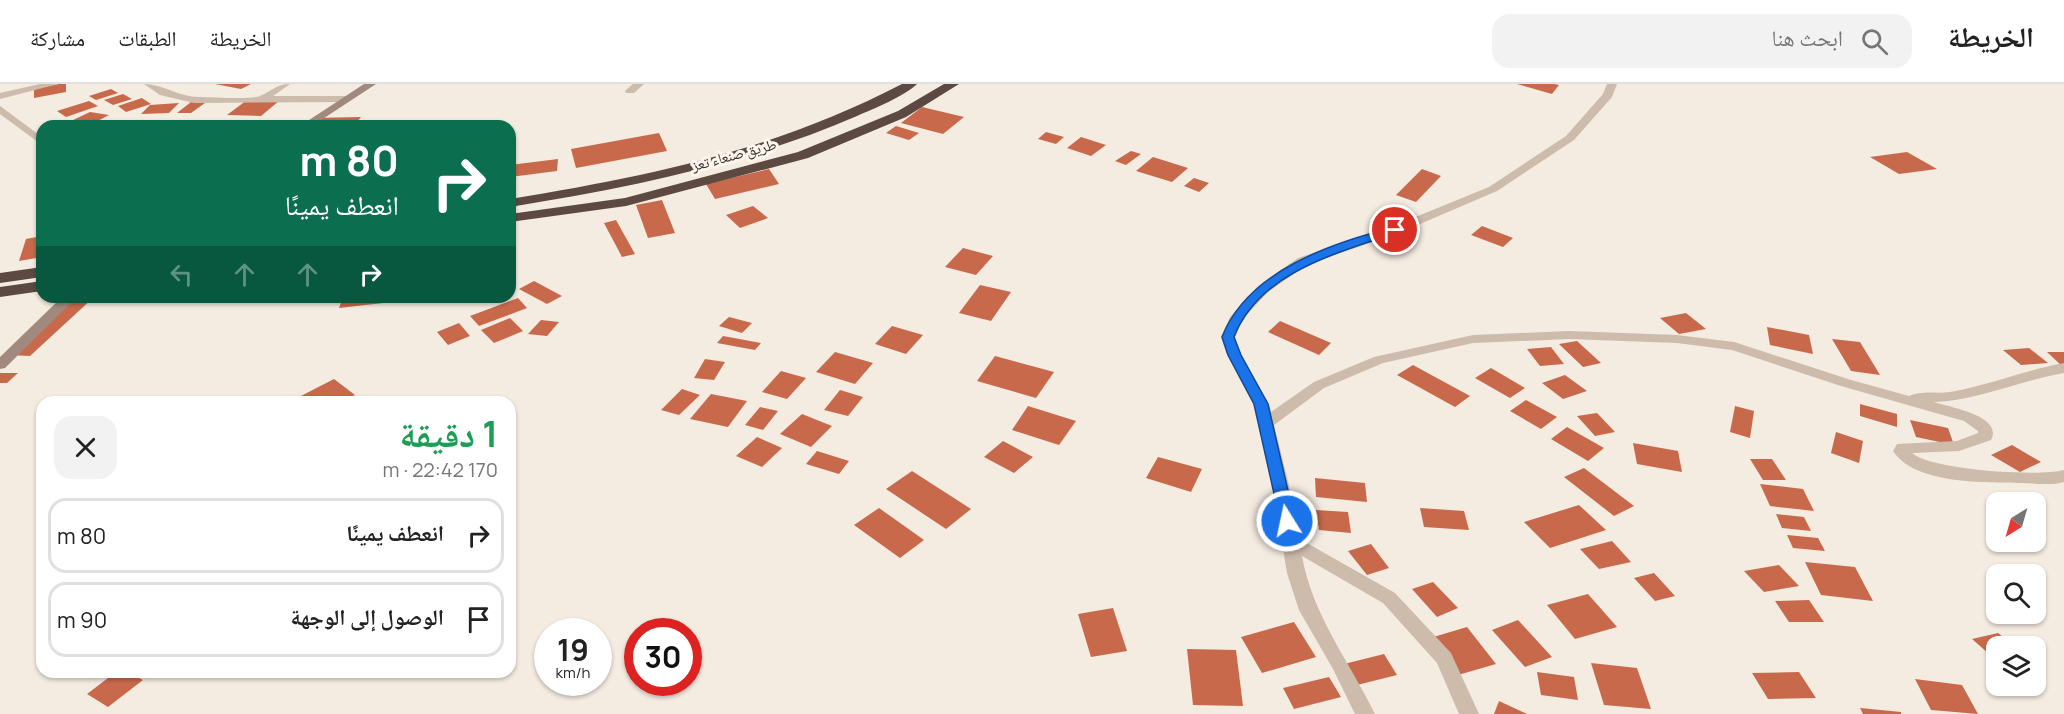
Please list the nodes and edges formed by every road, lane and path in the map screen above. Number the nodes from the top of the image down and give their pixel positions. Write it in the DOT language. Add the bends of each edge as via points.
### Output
graph roads {
  1 [pos="53,84"];
  2 [pos="149,84"];
  3 [pos="285,84"];
  4 [pos="371,84"];
  5 [pos="639,84"];
  6 [pos="911,84"];
  7 [pos="953,84"];
  8 [pos="1611,84"];
  9 [pos="630,91"];
  10 [pos="0,96"];
  11 [pos="262,99"];
  12 [pos="347,99"];
  13 [pos="0,109"];
  14 [pos="314,120"];
  15 [pos="36,137"];
  16 [pos="516,201"];
  17 [pos="516,217"];
  18 [pos="36,273"];
  19 [pos="0,278"];
  20 [pos="36,286"];
  21 [pos="0,292"];
  22 [pos="64,303"];
  23 [pos="0,365"];
  24 [pos="2064,368"];
  25 [pos="1902,399"];
  26 [pos="1266,423"];
  27 [pos="2064,476"];
  28 [pos="1290,541"];
  29 [pos="1365,714"];
  30 [pos="1469,714"];
  1 -- 10 [label="street"];
  2 -- 11 [label="street" via="154,89 194,100"];
  3 -- 11 [label="street"];
  4 -- 12 [label="street"];
  5 -- 9 [label="street"];
  6 -- 16 [label="highway, طريق صنعاء تعز" via="880,102 782,141 698,167 607,188"];
  7 -- 17 [label="highway, طريق صنعاء تعز" via="902,114 803,155 626,202"];
  8 -- 26 [label="street" via="1608,95 1569,138 1493,189 1395,230 1303,261 1263,289 1234,320 1228,337 1261,404"];
  11 -- 12 [label="street"];
  12 -- 14 [label="street"];
  13 -- 15 [label="street"];
  18 -- 19 [label="highway"];
  20 -- 21 [label="highway"];
  22 -- 23 [label="street"];
  24 -- 25 [label="street" via="1950,397"];
  25 -- 26 [label="street" via="1734,346 1677,339 1533,336 1473,339 1379,360 1319,385"];
  25 -- 27 [label="street" via="1969,417 1986,429 1980,440 1959,446 1907,446 1901,451 1911,461 1937,470 1978,476"];
  26 -- 28 [label="street"];
  28 -- 29 [label="street" via="1308,610"];
  28 -- 30 [label="street" via="1389,598 1444,658"];
}
